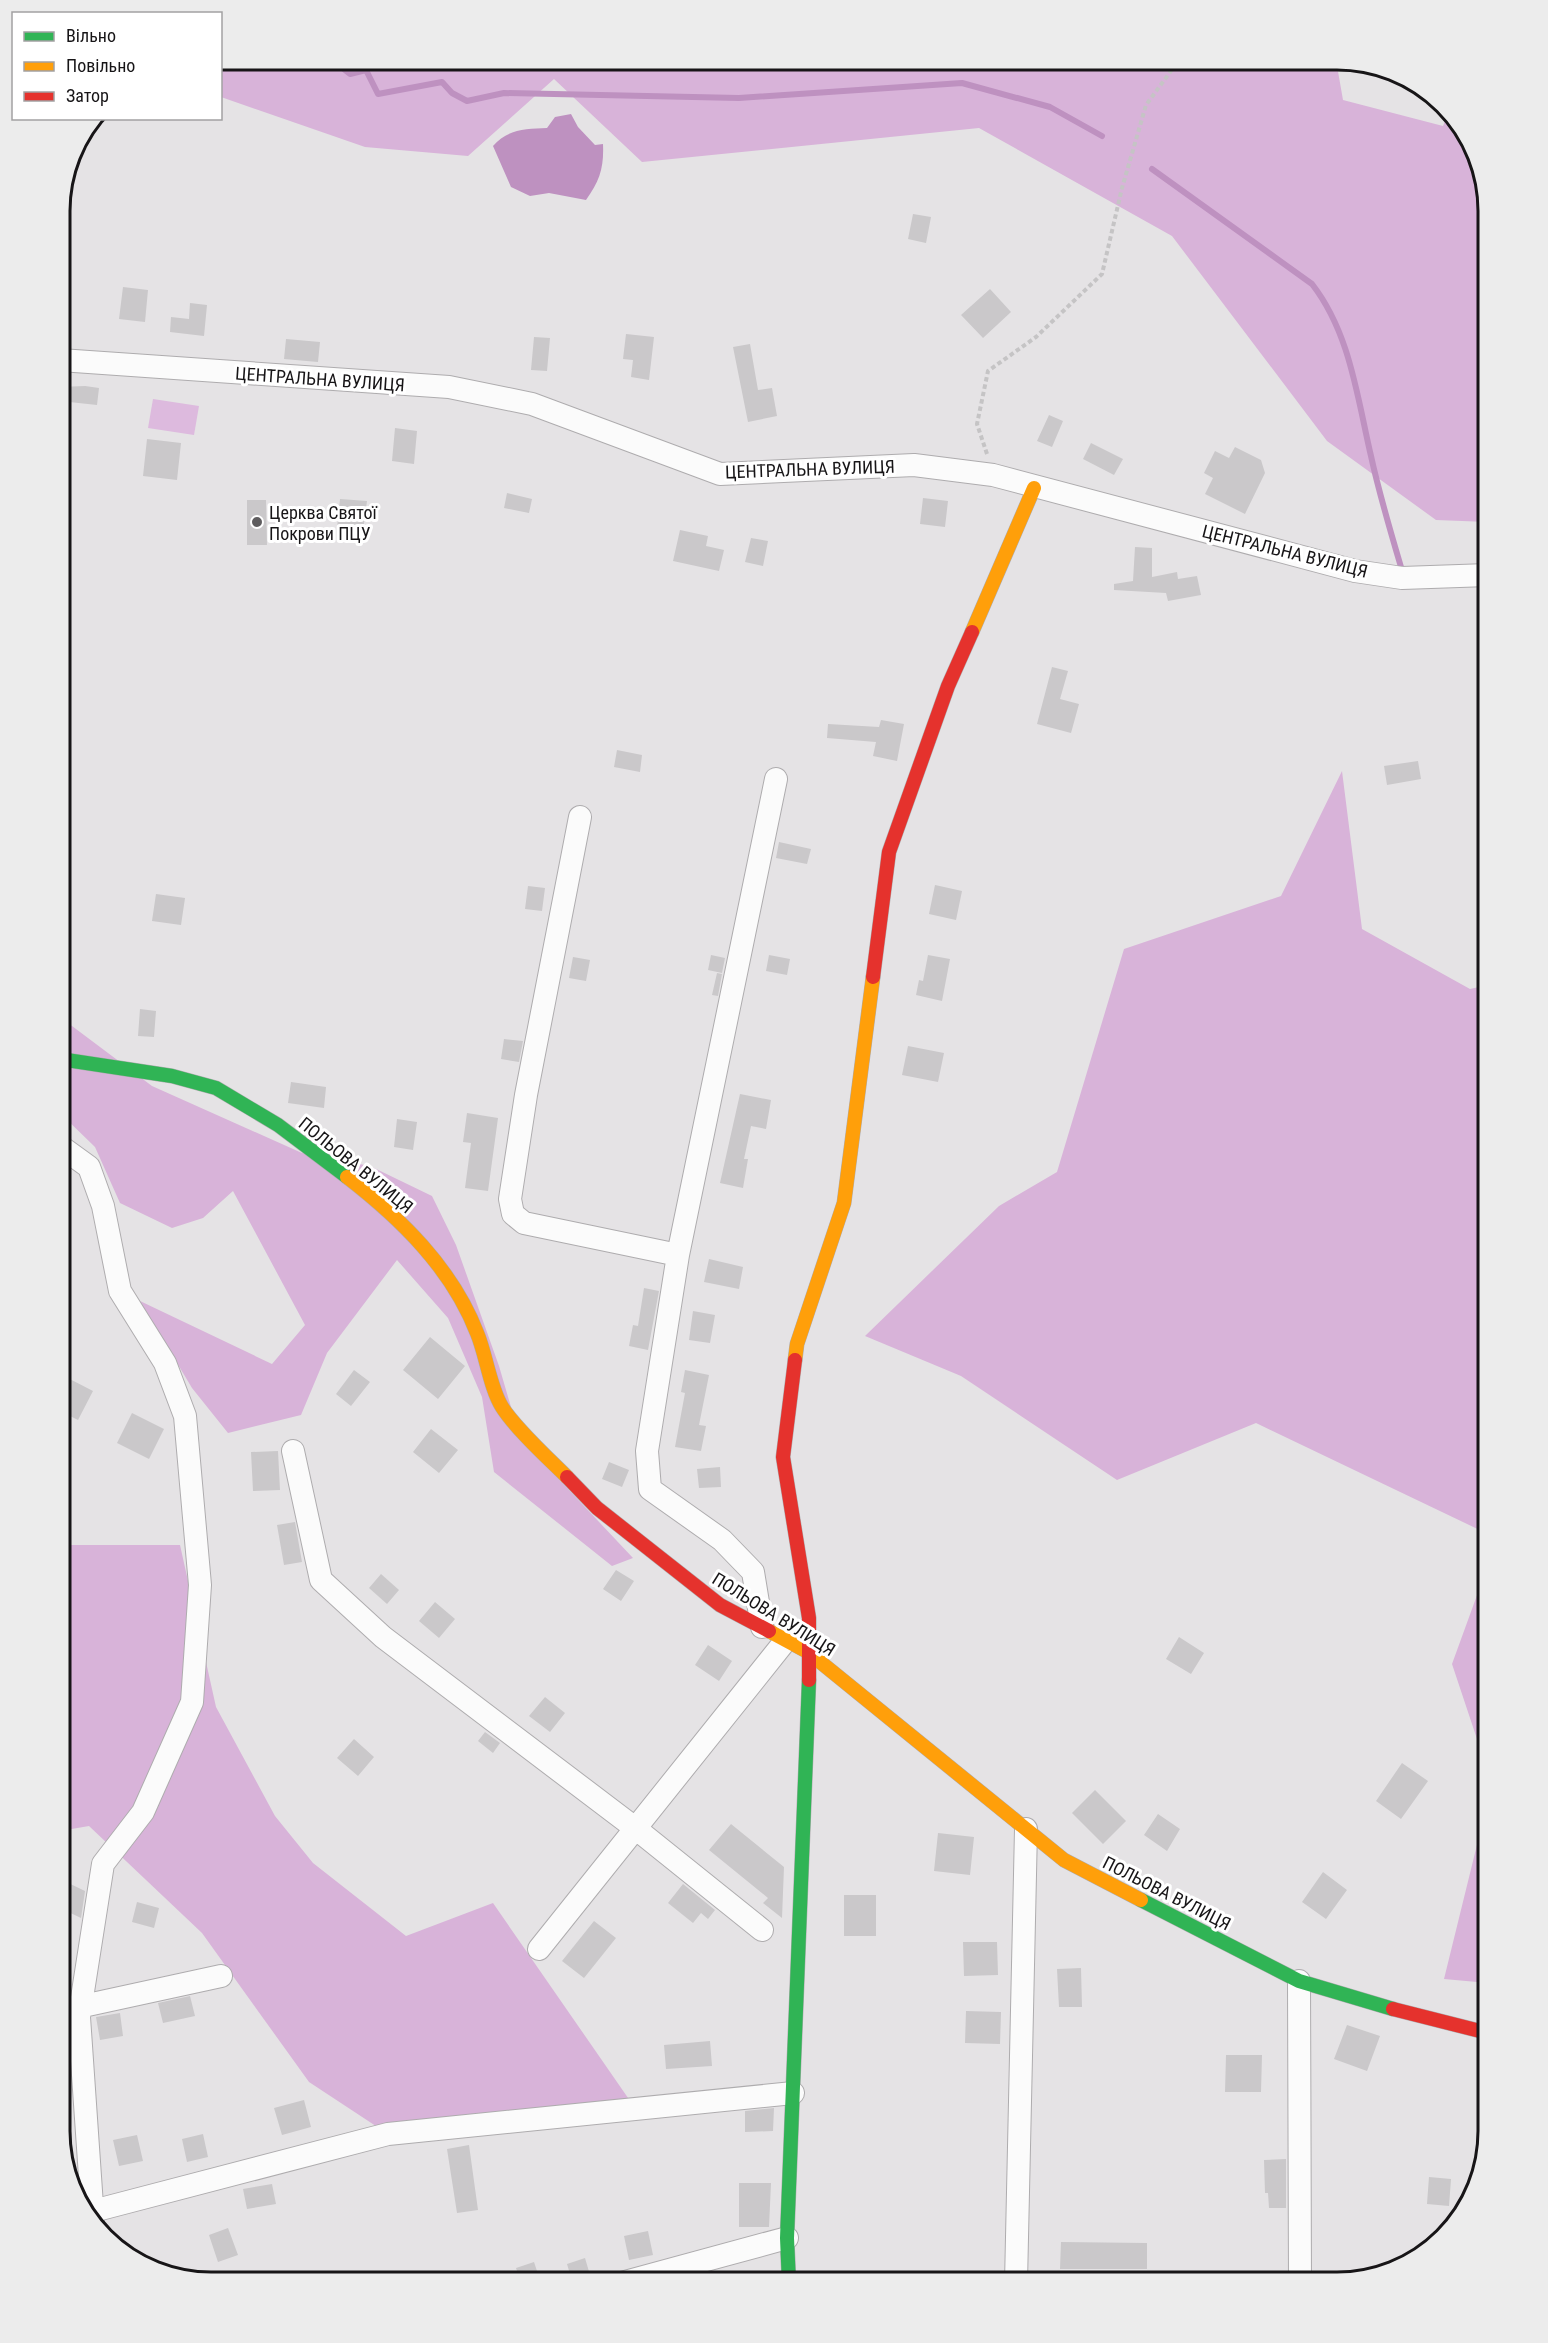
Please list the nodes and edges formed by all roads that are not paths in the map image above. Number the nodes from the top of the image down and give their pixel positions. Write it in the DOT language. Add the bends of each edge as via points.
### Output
graph roads {
  1 [pos="71,361"];
  2 [pos="1034,488"];
  3 [pos="1478,575"];
  4 [pos="776,779"];
  5 [pos="580,817"];
  6 [pos="71,1061"];
  7 [pos="71,1154"];
  8 [pos="678,1255"];
  9 [pos="293,1451"];
  10 [pos="762,1627"];
  11 [pos="786,1640"];
  12 [pos="808,1652"];
  13 [pos="635,1828"];
  14 [pos="1026,1829"];
  15 [pos="762,1930"];
  16 [pos="539,1949"];
  17 [pos="221,1976"];
  18 [pos="1299,1981"];
  19 [pos="71,2008"];
  20 [pos="1478,2030"];
  21 [pos="793,2093"];
  22 [pos="92,2207"];
  23 [pos="98,2215"];
  24 [pos="787,2238"];
  25 [pos="662,2272"];
  26 [pos="789,2272"];
  27 [pos="1016,2272"];
  28 [pos="1300,2272"];
  1 -- 2 [label="street, ЦЕНТРАЛЬНА ВУЛИЦЯ" via="449,387 532,404 720,474 914,465 993,475"];
  2 -- 3 [label="street, ЦЕНТРАЛЬНА ВУЛИЦЯ" via="1355,571 1402,578"];
  2 -- 12 [label="street" via="948,686 889,852 844,1203 797,1344 783,1457 809,1618"];
  4 -- 8 [label="street"];
  5 -- 8 [label="street" via="526,1095 510,1199 513,1214 524,1223"];
  6 -- 10 [label="street, ПОЛЬОВА ВУЛИЦЯ" via="172,1076 216,1088 278,1125 379,1202 419,1241 457,1292 477,1332 501,1406 597,1508 720,1605"];
  7 -- 19 [label="street" via="89,1167 103,1206 120,1291 165,1363 177,1391 184,1416 200,1585 192,1702 143,1812 103,1864"];
  8 -- 10 [label="street" via="647,1451 651,1489 722,1540 753,1572"];
  9 -- 13 [label="street" via="321,1580 383,1637"];
  10 -- 11 [label="street, ПОЛЬОВА ВУЛИЦЯ"];
  11 -- 12 [label="street, ПОЛЬОВА ВУЛИЦЯ"];
  11 -- 13 [label="street"];
  12 -- 14 [label="street, ПОЛЬОВА ВУЛИЦЯ"];
  12 -- 21 [label="street"];
  13 -- 15 [label="street"];
  13 -- 16 [label="street"];
  14 -- 18 [label="street, ПОЛЬОВА ВУЛИЦЯ" via="1064,1860"];
  14 -- 27 [label="street"];
  17 -- 19 [label="street"];
  18 -- 20 [label="street, ПОЛЬОВА ВУЛИЦЯ"];
  18 -- 28 [label="street"];
  19 -- 22 [label="street" via="79,2016"];
  21 -- 23 [label="street" via="388,2134"];
  21 -- 24 [label="street"];
  24 -- 25 [label="street"];
  24 -- 26 [label="street"];
}
